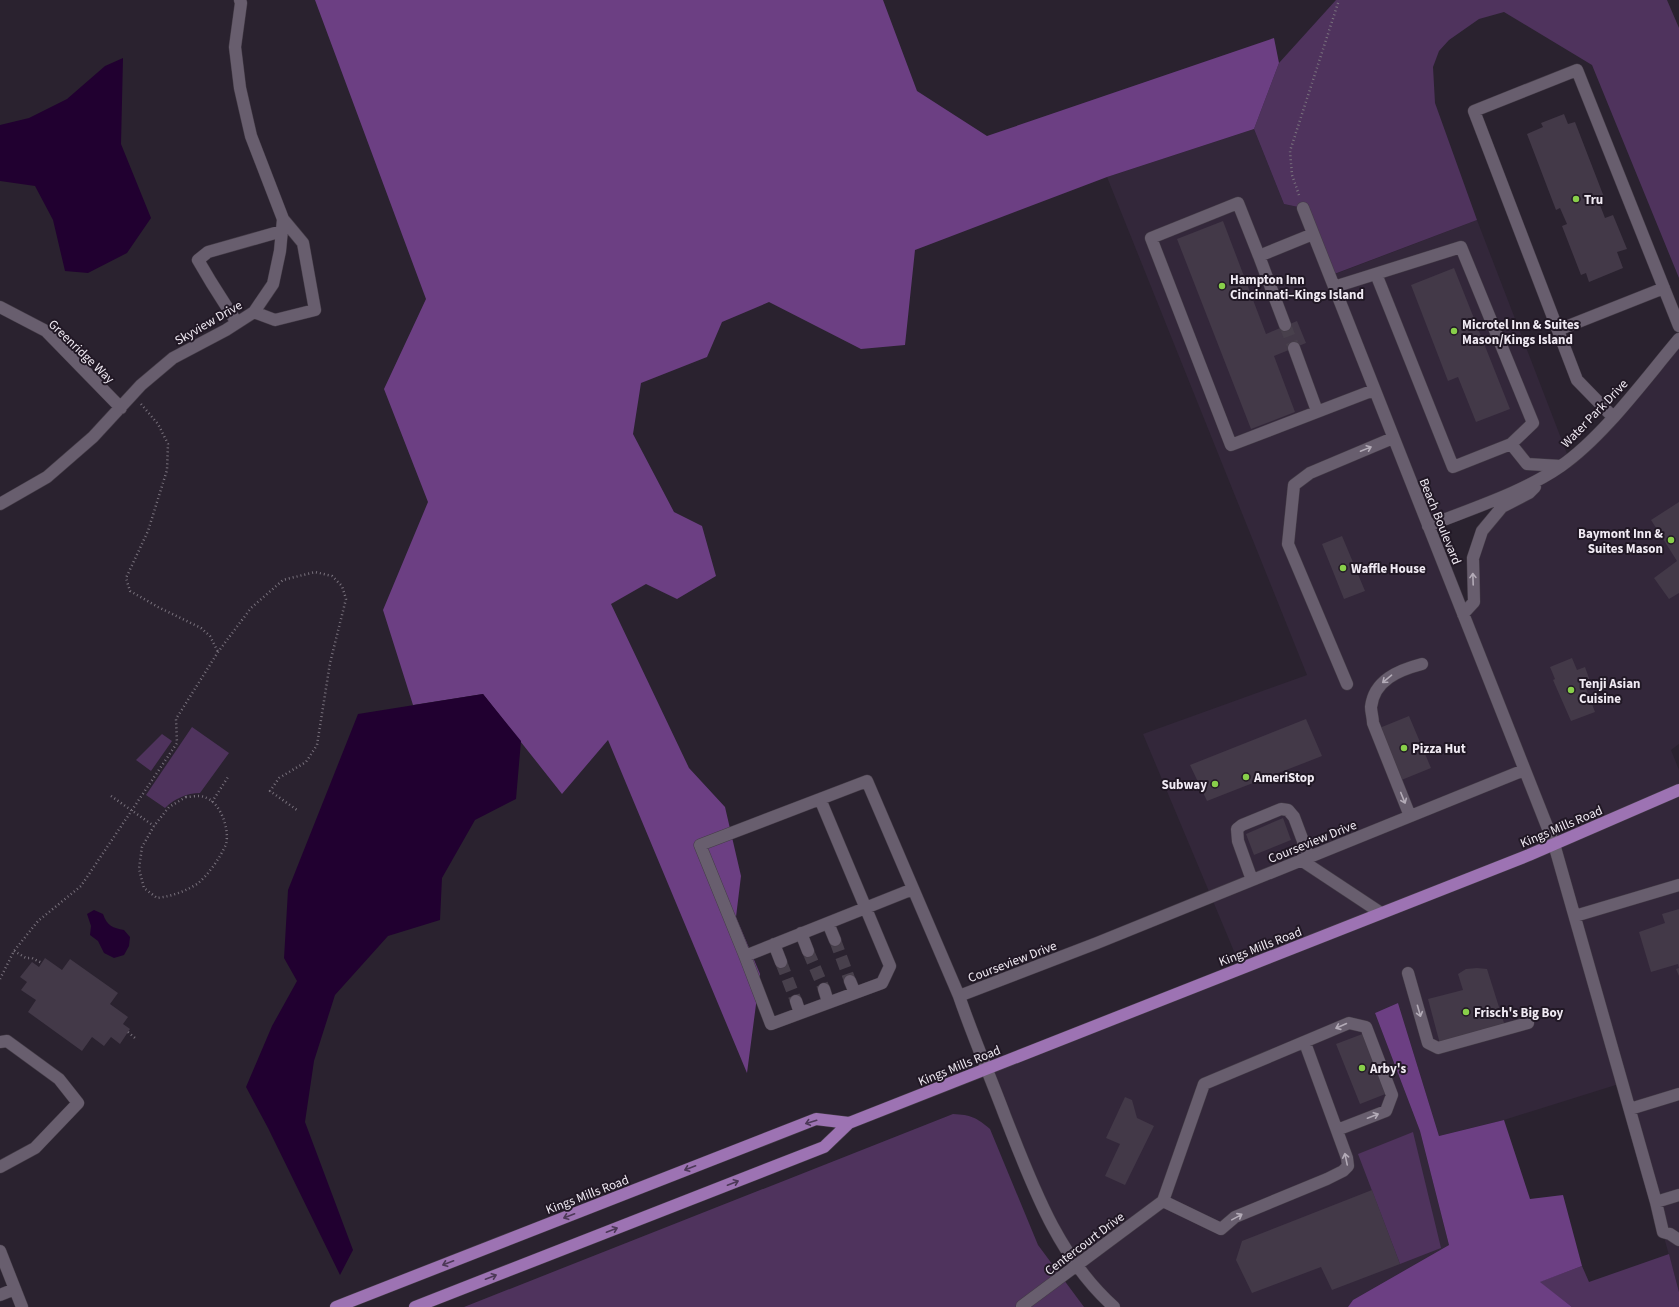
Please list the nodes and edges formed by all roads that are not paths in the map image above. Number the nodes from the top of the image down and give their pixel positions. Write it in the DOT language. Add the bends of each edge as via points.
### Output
graph roads {
  1 [pos="240,0"];
  2 [pos="1303,208"];
  3 [pos="283,225"];
  4 [pos="1313,234"];
  5 [pos="1259,256"];
  6 [pos="1376,274"];
  7 [pos="1334,288"];
  8 [pos="1664,288"];
  9 [pos="0,307"];
  10 [pos="254,312"];
  11 [pos="237,323"];
  12 [pos="1285,326"];
  13 [pos="1679,326"];
  14 [pos="1558,330"];
  15 [pos="1679,339"];
  16 [pos="1294,348"];
  17 [pos="1374,390"];
  18 [pos="120,408"];
  19 [pos="1317,412"];
  20 [pos="1613,417"];
  21 [pos="1393,438"];
  22 [pos="1511,444"];
  23 [pos="1561,466"];
  24 [pos="0,504"];
  25 [pos="1428,526"];
  26 [pos="1463,614"];
  27 [pos="1422,664"];
  28 [pos="1347,684"];
  29 [pos="1524,770"];
  30 [pos="1679,790"];
  31 [pos="820,799"];
  32 [pos="1410,816"];
  33 [pos="1554,844"];
  34 [pos="1305,859"];
  35 [pos="1252,880"];
  36 [pos="1679,885"];
  37 [pos="912,889"];
  38 [pos="865,908"];
  39 [pos="1381,913"];
  40 [pos="1575,916"];
  41 [pos="828,923"];
  42 [pos="801,933"];
  43 [pos="834,940"];
  44 [pos="774,944"];
  45 [pos="808,951"];
  46 [pos="745,956"];
  47 [pos="781,962"];
  48 [pos="1408,973"];
  49 [pos="850,981"];
  50 [pos="824,989"];
  51 [pos="855,993"];
  52 [pos="959,996"];
  53 [pos="796,1001"];
  54 [pos="828,1002"];
  55 [pos="800,1013"];
  56 [pos="1528,1023"];
  57 [pos="0,1042"];
  58 [pos="1305,1043"];
  59 [pos="987,1068"];
  60 [pos="1679,1094"];
  61 [pos="1630,1109"];
  62 [pos="850,1123"];
  63 [pos="1337,1130"];
  64 [pos="0,1167"];
  65 [pos="1679,1195"];
  66 [pos="1163,1201"];
  67 [pos="1656,1202"];
  68 [pos="1679,1240"];
  69 [pos="0,1251"];
  70 [pos="1076,1266"];
  71 [pos="15,1289"];
  72 [pos="0,1295"];
  73 [pos="1022,1306"];
  74 [pos="22,1307"];
  75 [pos="336,1307"];
  76 [pos="415,1307"];
  77 [pos="1114,1307"];
  1 -- 3 [label="street, Skyview Drive" via="235,47 240,88 251,136"];
  2 -- 4 [label="street, Beach Boulevard"];
  3 -- 10 [label="street, Skyview Drive" via="273,284"];
  3 -- 10 [label="street" via="303,243 315,310 275,320"];
  3 -- 11 [label="street" via="208,252 198,260"];
  4 -- 5 [label="street"];
  4 -- 7 [label="street, Beach Boulevard"];
  5 -- 12 [label="street"];
  5 -- 19 [label="street" via="1238,203 1151,238 1231,445"];
  6 -- 7 [label="street"];
  6 -- 22 [label="street" via="1453,467"];
  6 -- 22 [label="street" via="1461,247 1533,423"];
  7 -- 17 [label="street, Beach Boulevard"];
  8 -- 13 [label="street"];
  8 -- 14 [label="street"];
  8 -- 14 [label="street" via="1577,70 1474,111"];
  9 -- 18 [label="street, Greenridge Way" via="46,331"];
  10 -- 11 [label="street, Skyview Drive"];
  11 -- 18 [label="street, Skyview Drive" via="173,358 141,385"];
  14 -- 20 [label="street" via="1577,380"];
  15 -- 20 [label="street, Water Park Drive"];
  16 -- 19 [label="street"];
  17 -- 19 [label="street"];
  17 -- 21 [label="street, Beach Boulevard"];
  18 -- 24 [label="street, Skyview Drive" via="93,437 47,477"];
  20 -- 23 [label="street, Water Park Drive" via="1580,451"];
  21 -- 25 [label="street, Beach Boulevard"];
  28 -- 21 [label="street, one-way" via="1288,544 1294,485 1310,473"];
  22 -- 23 [label="street" via="1527,464"];
  23 -- 25 [label="street, Water Park Drive" via="1529,484"];
  26 -- 23 [label="street, one-way" via="1474,602 1473,558 1482,531 1502,507 1529,493"];
  25 -- 26 [label="street, Beach Boulevard"];
  26 -- 29 [label="street, Beach Boulevard"];
  27 -- 32 [label="street, one-way" via="1389,676 1379,686 1371,708 1373,723"];
  29 -- 32 [label="street, Courseview Drive"];
  29 -- 33 [label="street, Beach Boulevard"];
  30 -- 33 [label="main road, Kings Mills Road"];
  31 -- 37 [label="street" via="867,781"];
  31 -- 38 [label="street"];
  31 -- 46 [label="street" via="700,846"];
  32 -- 34 [label="street, Courseview Drive"];
  33 -- 39 [label="main road, Kings Mills Road"];
  33 -- 40 [label="street, Beach Boulevard"];
  34 -- 35 [label="street, Courseview Drive"];
  34 -- 35 [label="street" via="1294,817 1288,810 1281,809 1242,824 1237,829 1238,841"];
  34 -- 39 [label="street"];
  35 -- 52 [label="street, Courseview Drive"];
  36 -- 40 [label="street"];
  37 -- 38 [label="street"];
  37 -- 52 [label="street"];
  38 -- 41 [label="street"];
  38 -- 51 [label="street" via="890,966 882,983"];
  39 -- 59 [label="main road, Kings Mills Road"];
  40 -- 61 [label="street, Beach Boulevard"];
  41 -- 42 [label="street"];
  41 -- 43 [label="street"];
  42 -- 44 [label="street"];
  42 -- 45 [label="street"];
  44 -- 46 [label="street"];
  44 -- 47 [label="street"];
  46 -- 55 [label="street" via="771,1024"];
  48 -- 56 [label="street, one-way" via="1428,1043 1438,1048"];
  49 -- 51 [label="street"];
  50 -- 54 [label="street"];
  51 -- 54 [label="street"];
  52 -- 59 [label="street, Courseview Drive"];
  53 -- 55 [label="street"];
  54 -- 55 [label="street"];
  57 -- 64 [label="street" via="7,1041 59,1079 78,1103 35,1148"];
  58 -- 63 [label="street"];
  63 -- 58 [label="street, one-way" via="1386,1111 1392,1094 1366,1027 1349,1023"];
  58 -- 66 [label="street" via="1204,1084"];
  59 -- 62 [label="main road, Kings Mills Road"];
  59 -- 70 [label="street, Courseview Drive" via="1032,1184 1053,1229"];
  60 -- 61 [label="street"];
  61 -- 67 [label="street, Beach Boulevard"];
  62 -- 75 [label="main road, Kings Mills Road, one-way" via="816,1119"];
  76 -- 62 [label="main road, Kings Mills Road, one-way" via="824,1147"];
  66 -- 63 [label="street, one-way" via="1221,1229 1235,1217 1343,1171 1348,1166 1347,1158"];
  65 -- 67 [label="street"];
  66 -- 70 [label="street, Centercourt Drive"];
  67 -- 68 [label="street, Beach Boulevard" via="1663,1232"];
  69 -- 71 [label="street"];
  70 -- 73 [label="street, Centercourt Drive"];
  70 -- 77 [label="street, Courseview Drive"];
  71 -- 72 [label="street"];
  71 -- 74 [label="street"];
}
